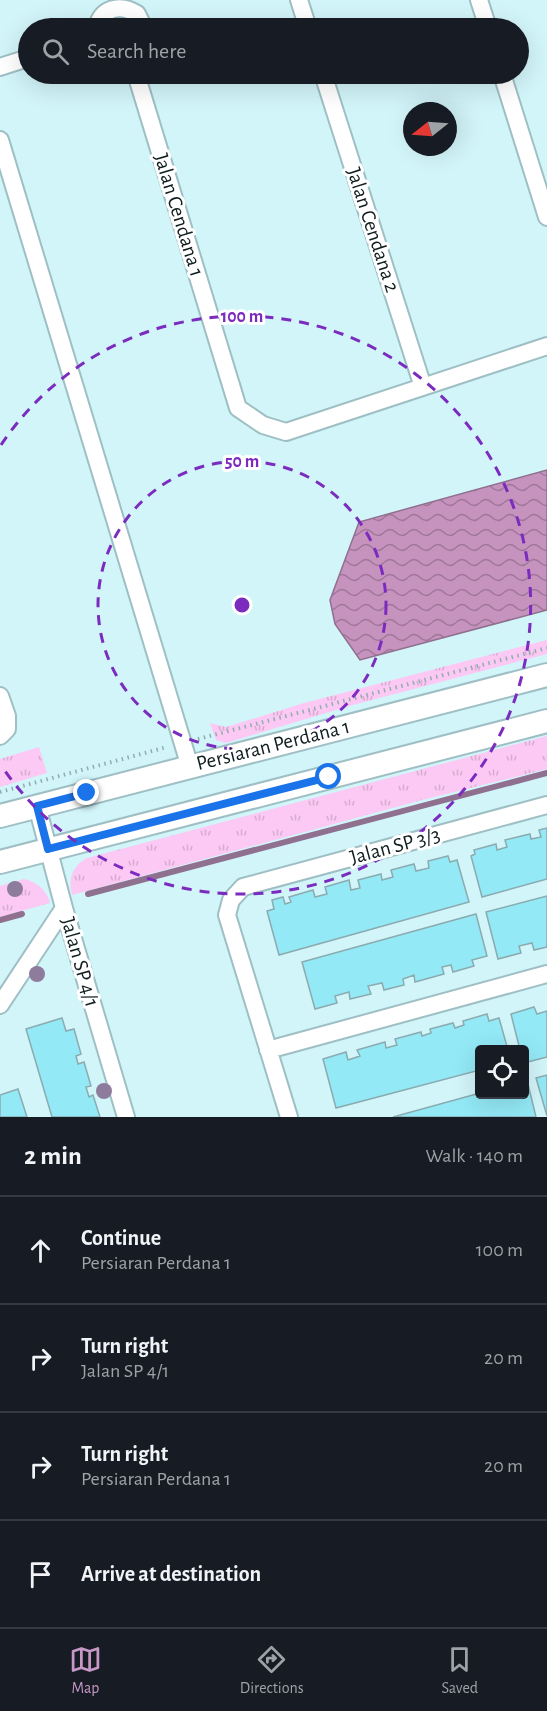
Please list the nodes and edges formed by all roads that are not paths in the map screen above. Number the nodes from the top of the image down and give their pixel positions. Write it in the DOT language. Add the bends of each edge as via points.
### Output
graph roads {
  1 [pos="299,0"];
  2 [pos="479,0"];
  3 [pos="114,4"];
  4 [pos="101,18"];
  5 [pos="139,18"];
  6 [pos="305,18"];
  7 [pos="485,18"];
  8 [pos="18,61"];
  9 [pos="0,67"];
  10 [pos="139,84"];
  11 [pos="326,84"];
  12 [pos="505,84"];
  13 [pos="0,140"];
  14 [pos="547,217"];
  15 [pos="547,346"];
  16 [pos="423,387"];
  17 [pos="547,675"];
  18 [pos="0,696"];
  19 [pos="547,721"];
  20 [pos="0,736"];
  21 [pos="190,767"];
  22 [pos="547,805"];
  23 [pos="37,806"];
  24 [pos="0,816"];
  25 [pos="48,849"];
  26 [pos="0,862"];
  27 [pos="64,908"];
  28 [pos="547,974"];
  29 [pos="0,1005"];
  30 [pos="268,1050"];
  31 [pos="126,1117"];
  32 [pos="289,1117"];
  1 -- 6 [label="street"];
  2 -- 7 [label="street"];
  3 -- 4 [label="street"];
  3 -- 5 [label="street" via="130,9"];
  8 -- 9 [label="street"];
  10 -- 16 [label="street, Jalan Cendana 1" via="238,408 262,424 286,432"];
  11 -- 16 [label="street, Jalan Cendana 2"];
  12 -- 14 [label="street"];
  13 -- 21 [label="street"];
  15 -- 16 [label="street"];
  17 -- 21 [label="street, Persiaran Perdana 1"];
  18 -- 20 [label="street" via="7,716 7,729"];
  19 -- 25 [label="street"];
  21 -- 23 [label="street, Persiaran Perdana 1"];
  22 -- 30 [label="street, Jalan SP 3/3" via="243,888 231,900 227,915"];
  23 -- 24 [label="street, Persiaran Perdana 1"];
  23 -- 25 [label="street, Jalan SP 4/1"];
  25 -- 26 [label="street"];
  25 -- 27 [label="street, Jalan SP 4/1"];
  27 -- 29 [label="street"];
  27 -- 31 [label="street, Jalan SP 4/1"];
  28 -- 30 [label="street"];
  30 -- 32 [label="street"];
}
